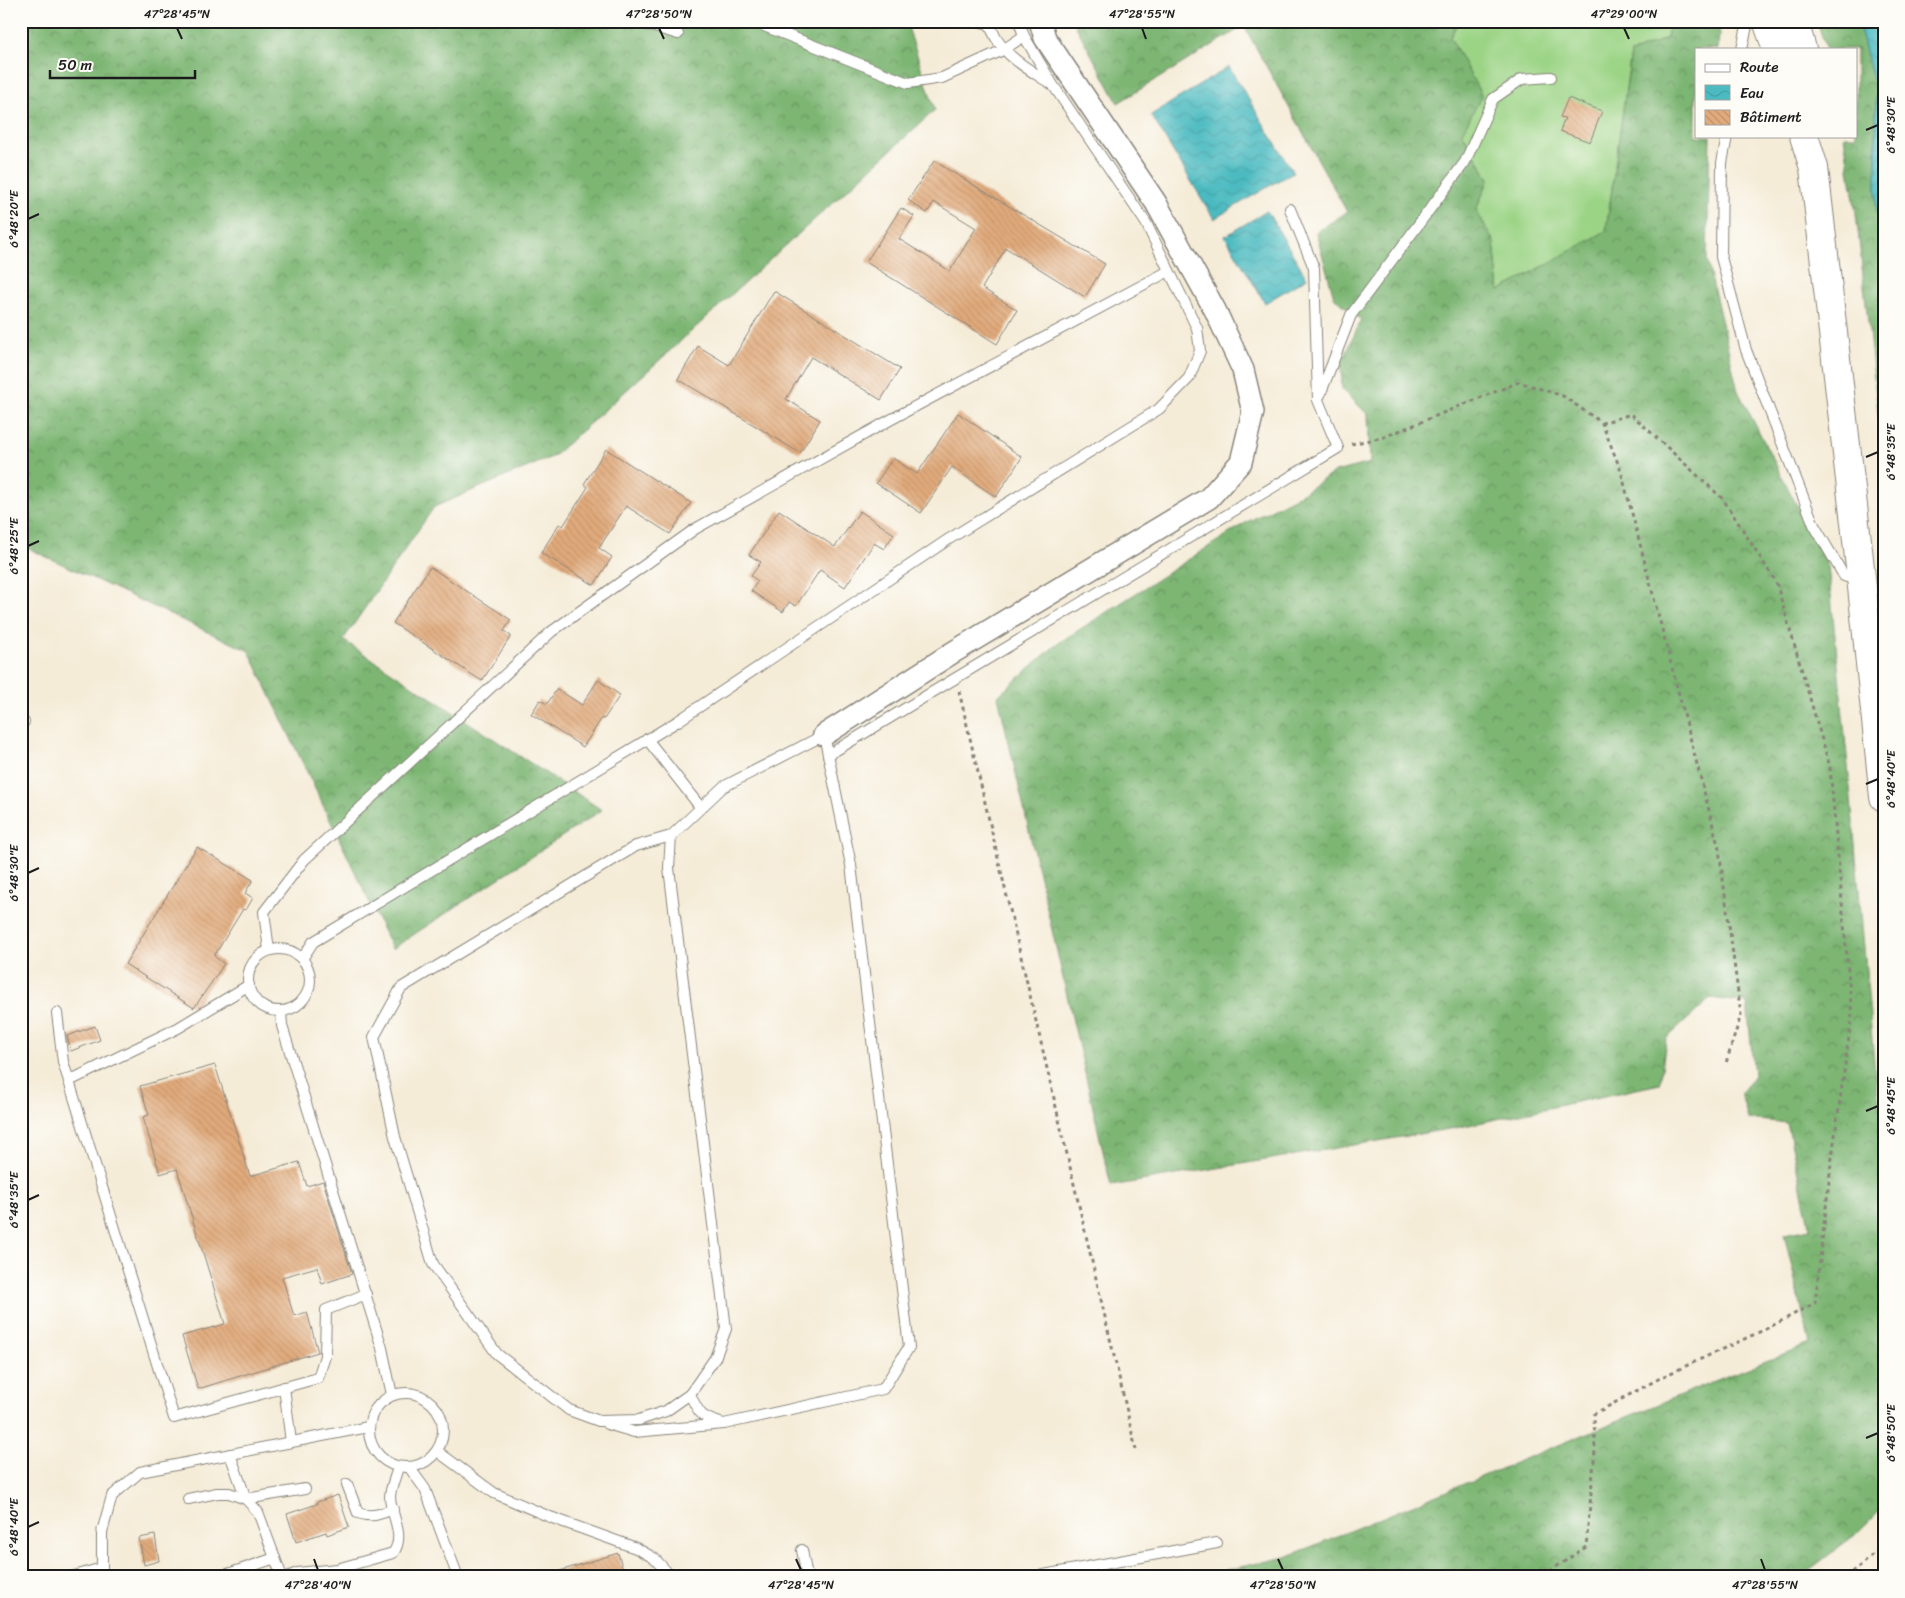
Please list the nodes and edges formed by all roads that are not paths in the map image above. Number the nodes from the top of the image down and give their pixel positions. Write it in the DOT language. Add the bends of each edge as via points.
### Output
graph roads {
  1 [pos="635,21"];
  2 [pos="976,21"];
  3 [pos="1019,21"];
  4 [pos="1040,21"];
  5 [pos="1748,21"];
  6 [pos="1767,21"];
  7 [pos="1794,21"];
  8 [pos="990,22"];
  9 [pos="733,24"];
  10 [pos="678,34"];
  11 [pos="1024,36"];
  12 [pos="1742,48"];
  13 [pos="1777,48"];
  14 [pos="1802,48"];
  15 [pos="1003,50"];
  16 [pos="1551,77"];
  17 [pos="1054,85"];
  18 [pos="1727,138"];
  19 [pos="1805,138"];
  20 [pos="1824,138"];
  21 [pos="1290,209"];
  22 [pos="1169,271"];
  23 [pos="1318,400"];
  24 [pos="1861,581"];
  25 [pos="1884,637"];
  26 [pos="647,739"];
  27 [pos="826,745"];
  28 [pos="1884,797"];
  29 [pos="701,808"];
  30 [pos="671,836"];
  31 [pos="269,950"];
  32 [pos="302,959"];
  33 [pos="249,985"];
  34 [pos="281,1011"];
  35 [pos="57,1013"];
  36 [pos="69,1081"];
  37 [pos="366,1294"];
  38 [pos="284,1387"];
  39 [pos="392,1394"];
  40 [pos="690,1394"];
  41 [pos="599,1421"];
  42 [pos="724,1424"];
  43 [pos="368,1428"];
  44 [pos="291,1442"];
  45 [pos="437,1451"];
  46 [pos="230,1454"];
  47 [pos="404,1467"];
  48 [pos="347,1484"];
  49 [pos="305,1489"];
  50 [pos="188,1499"];
  51 [pos="246,1499"];
  52 [pos="393,1509"];
  53 [pos="1217,1542"];
  54 [pos="802,1550"];
  55 [pos="275,1558"];
  56 [pos="104,1572"];
  57 [pos="71,1577"];
  58 [pos="219,1577"];
  59 [pos="282,1577"];
  60 [pos="288,1577"];
  61 [pos="458,1577"];
  62 [pos="668,1577"];
  63 [pos="807,1577"];
  64 [pos="1033,1577"];
  1 -- 10 [label="lane"];
  2 -- 8 [label="lane"];
  3 -- 11 [label="lane"];
  4 -- 27 [label="street" via="1045,38 1156,203 1215,310 1243,370 1252,412 1241,462 1209,498 952,653"];
  5 -- 12 [label="lane"];
  6 -- 13 [label="main road"];
  7 -- 14 [label="main road"];
  8 -- 15 [label="lane"];
  9 -- 15 [label="lane" via="759,24 908,83 942,78"];
  11 -- 15 [label="lane"];
  11 -- 17 [label="lane"];
  15 -- 17 [label="lane"];
  16 -- 23 [label="lane" via="1522,79 1493,99 1464,162 1351,315"];
  17 -- 22 [label="lane" via="1146,223"];
  18 -- 24 [label="lane" via="1722,163 1721,256 1746,350 1814,525 1844,576"];
  19 -- 24 [label="main road" via="1814,168"];
  20 -- 25 [label="main road" via="1837,211"];
  21 -- 23 [label="lane" via="1314,268"];
  22 -- 26 [label="lane" via="1197,328 1200,351 1189,378 1159,409 949,540"];
  22 -- 31 [label="lane" via="890,420 695,530 551,632 304,860 264,912"];
  23 -- 27 [label="lane" via="1338,448 956,679"];
  24 -- 28 [label="main road"];
  26 -- 29 [label="lane"];
  26 -- 32 [label="lane" via="313,942"];
  27 -- 29 [label="lane" via="723,787"];
  27 -- 42 [label="lane" via="851,865 909,1347 883,1389"];
  29 -- 30 [label="lane"];
  30 -- 40 [label="lane" via="669,868 726,1329 715,1358"];
  30 -- 41 [label="lane" via="636,846 401,988 374,1037 395,1137 433,1264 497,1354 569,1410"];
  31 -- 32 [label="lane" via="287,950"];
  31 -- 33 [label="lane" via="250,968"];
  32 -- 34 [label="lane" via="310,977 309,987 299,1003"];
  33 -- 34 [label="lane" via="256,1001 264,1007"];
  33 -- 36 [label="lane" via="178,1028"];
  34 -- 37 [label="lane" via="282,1026"];
  35 -- 36 [label="lane"];
  36 -- 38 [label="lane" via="174,1418"];
  37 -- 38 [label="lane" via="326,1310 324,1356 318,1378"];
  37 -- 39 [label="lane"];
  38 -- 44 [label="lane"];
  39 -- 43 [label="lane" via="375,1408"];
  39 -- 45 [label="lane" via="415,1393 435,1406 443,1428"];
  40 -- 41 [label="lane" via="666,1411 639,1420"];
  40 -- 42 [label="lane" via="698,1412 707,1419"];
  41 -- 42 [label="lane" via="634,1432"];
  43 -- 44 [label="lane"];
  43 -- 47 [label="lane" via="369,1438 379,1457"];
  44 -- 46 [label="lane"];
  45 -- 47 [label="lane" via="420,1465"];
  45 -- 62 [label="lane" via="494,1493 636,1548 654,1558"];
  46 -- 51 [label="lane"];
  46 -- 56 [label="lane" via="140,1472 112,1496 102,1532"];
  47 -- 52 [label="lane" via="390,1496"];
  47 -- 61 [label="lane" via="425,1489"];
  48 -- 52 [label="lane" via="358,1514 366,1517"];
  49 -- 51 [label="lane"];
  50 -- 51 [label="lane" via="217,1493"];
  51 -- 55 [label="lane" via="258,1512"];
  52 -- 60 [label="lane" via="399,1536 393,1553 336,1569"];
  53 -- 64 [label="lane"];
  54 -- 63 [label="lane"];
  55 -- 58 [label="lane"];
  55 -- 59 [label="lane"];
  56 -- 57 [label="lane"];
}
